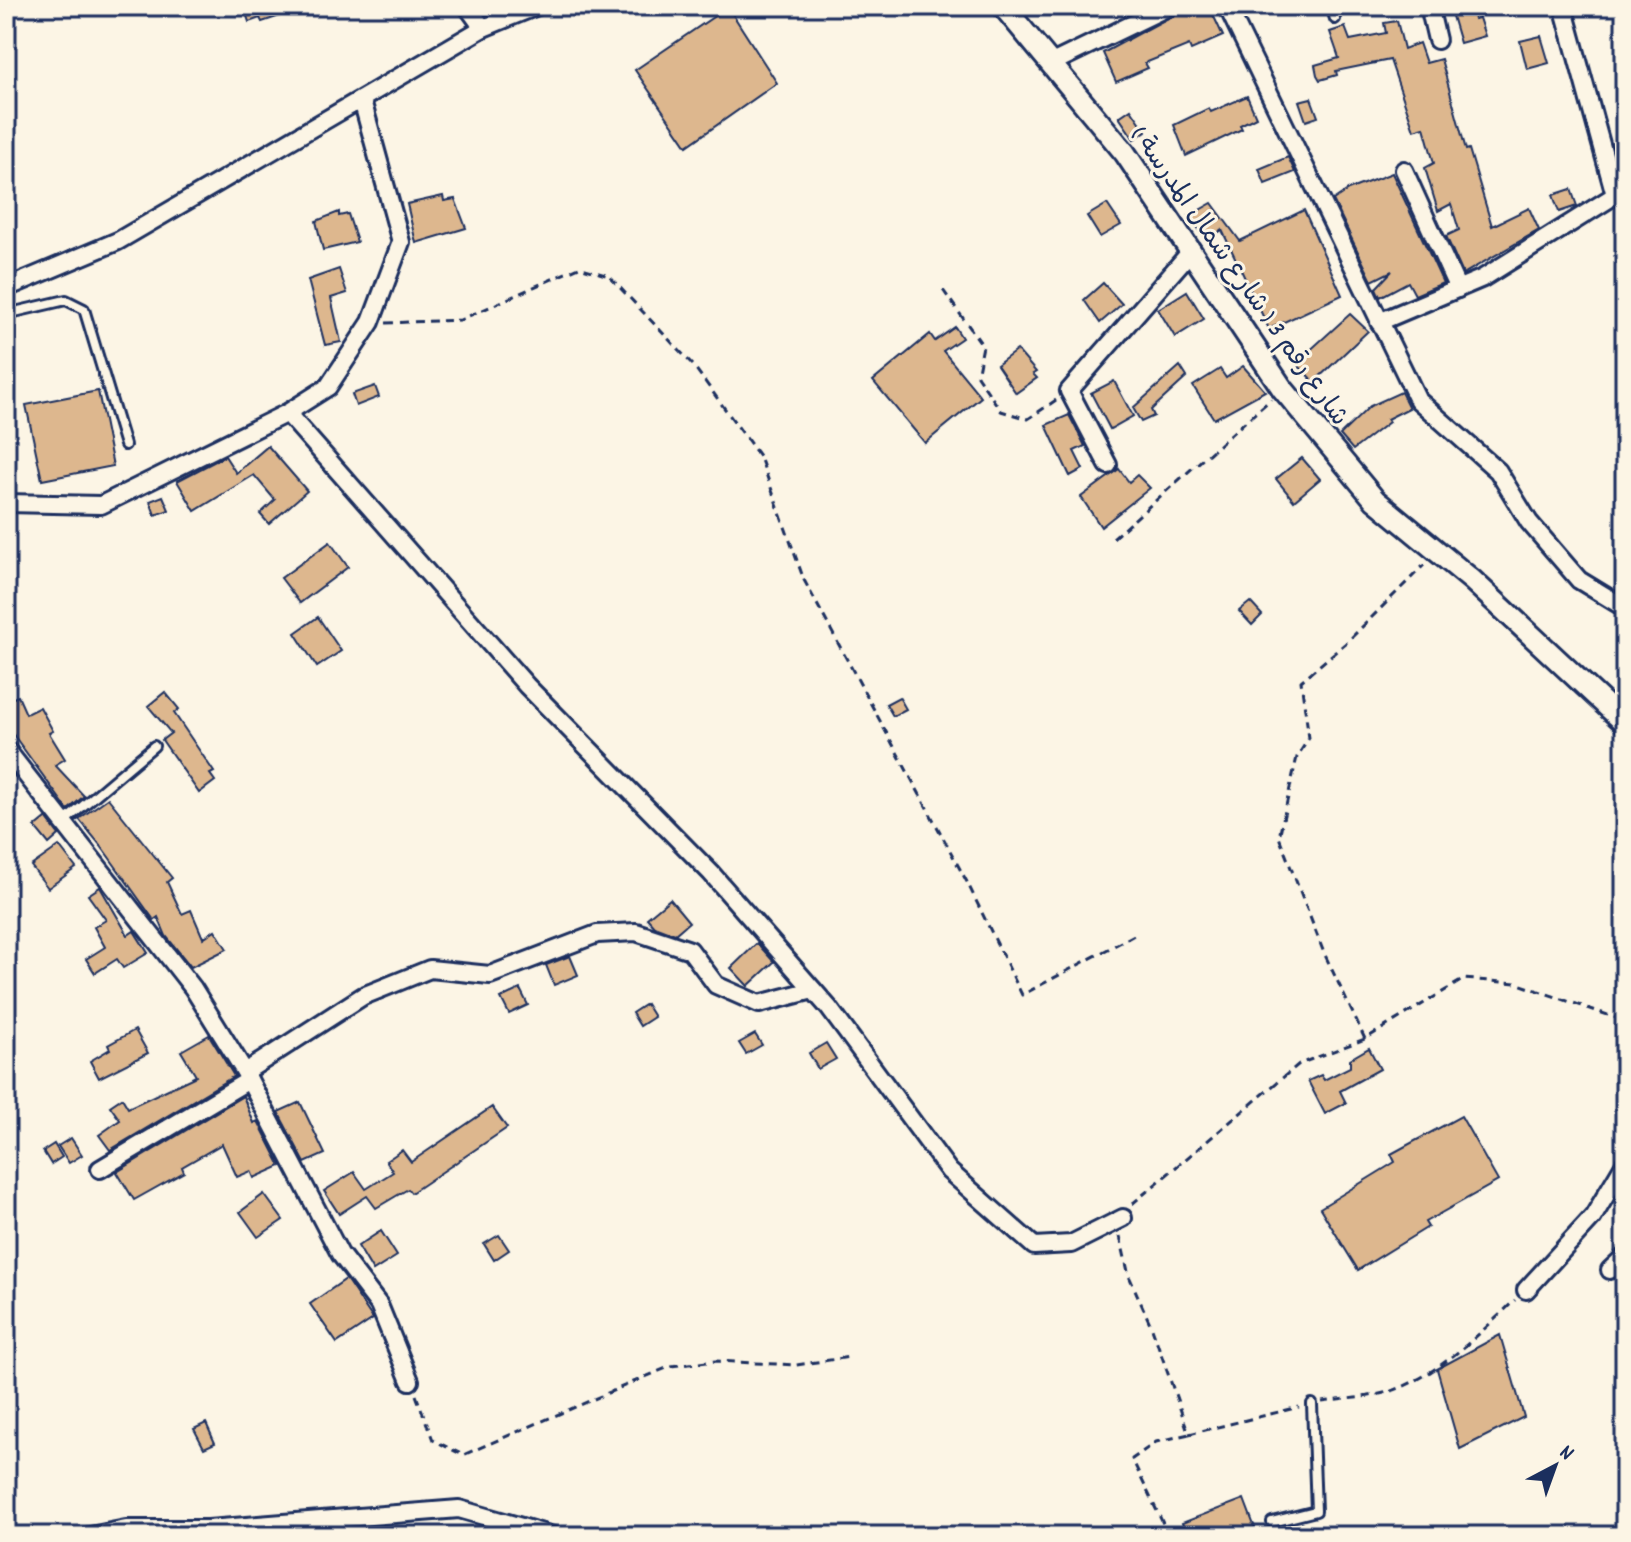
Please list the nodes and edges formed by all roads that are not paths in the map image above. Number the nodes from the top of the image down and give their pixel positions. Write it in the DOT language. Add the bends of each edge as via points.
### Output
graph roads {
  1 [pos="467,6"];
  2 [pos="537,6"];
  3 [pos="1003,6"];
  4 [pos="1170,6"];
  5 [pos="1227,6"];
  6 [pos="1331,6"];
  7 [pos="1429,6"];
  8 [pos="1563,6"];
  9 [pos="1335,19"];
  10 [pos="483,28"];
  11 [pos="1437,40"];
  12 [pos="1052,63"];
  13 [pos="362,100"];
  14 [pos="1404,170"];
  15 [pos="1620,192"];
  16 [pos="1192,250"];
  17 [pos="6,288"];
  18 [pos="1458,289"];
  19 [pos="6,314"];
  20 [pos="1379,322"];
  21 [pos="287,413"];
  22 [pos="125,445"];
  23 [pos="1108,465"];
  24 [pos="6,503"];
  25 [pos="1625,608"];
  26 [pos="1625,723"];
  27 [pos="154,746"];
  28 [pos="6,749"];
  29 [pos="65,821"];
  30 [pos="813,990"];
  31 [pos="247,1076"];
  32 [pos="1625,1163"];
  33 [pos="100,1169"];
  34 [pos="1123,1218"];
  35 [pos="1625,1256"];
  36 [pos="1610,1270"];
  37 [pos="1526,1290"];
  38 [pos="410,1381"];
  39 [pos="1312,1404"];
  40 [pos="1272,1522"];
  41 [pos="90,1536"];
  42 [pos="553,1536"];
  1 -- 10 [label="street"];
  2 -- 10 [label="street"];
  3 -- 12 [label="street, شارع رقم 3 ( شارع شمال المدرسة )"];
  4 -- 12 [label="street"];
  5 -- 20 [label="street"];
  6 -- 9 [label="lane"];
  7 -- 11 [label="street"];
  8 -- 15 [label="street"];
  10 -- 13 [label="street"];
  12 -- 16 [label="street, شارع رقم 3 ( شارع شمال المدرسة )" via="1125,153"];
  13 -- 17 [label="street" via="118,241"];
  13 -- 21 [label="street" via="401,242 371,322 328,387"];
  14 -- 18 [label="street"];
  15 -- 18 [label="street"];
  16 -- 23 [label="street" via="1069,391"];
  16 -- 26 [label="street, شارع رقم 3 ( شارع شمال المدرسة )" via="1282,388 1375,500"];
  18 -- 20 [label="street"];
  19 -- 22 [label="lane" via="66,300 84,309"];
  20 -- 25 [label="street" via="1418,400 1498,471 1529,522 1579,580"];
  21 -- 24 [label="street" via="101,505"];
  21 -- 30 [label="street" via="527,686 711,873"];
  27 -- 29 [label="lane"];
  28 -- 29 [label="street"];
  29 -- 31 [label="street" via="193,988"];
  30 -- 31 [label="street" via="759,1004 716,985 690,950 636,932 597,934 490,975 430,969 363,996"];
  30 -- 34 [label="street" via="949,1171 1034,1246 1071,1244"];
  31 -- 33 [label="street"];
  31 -- 38 [label="street" via="340,1254 379,1305"];
  32 -- 37 [label="street" via="1593,1217"];
  35 -- 36 [label="street"];
  39 -- 40 [label="lane" via="1316,1511"];
  41 -- 42 [label="street" via="126,1529 208,1529 459,1509"];
}
